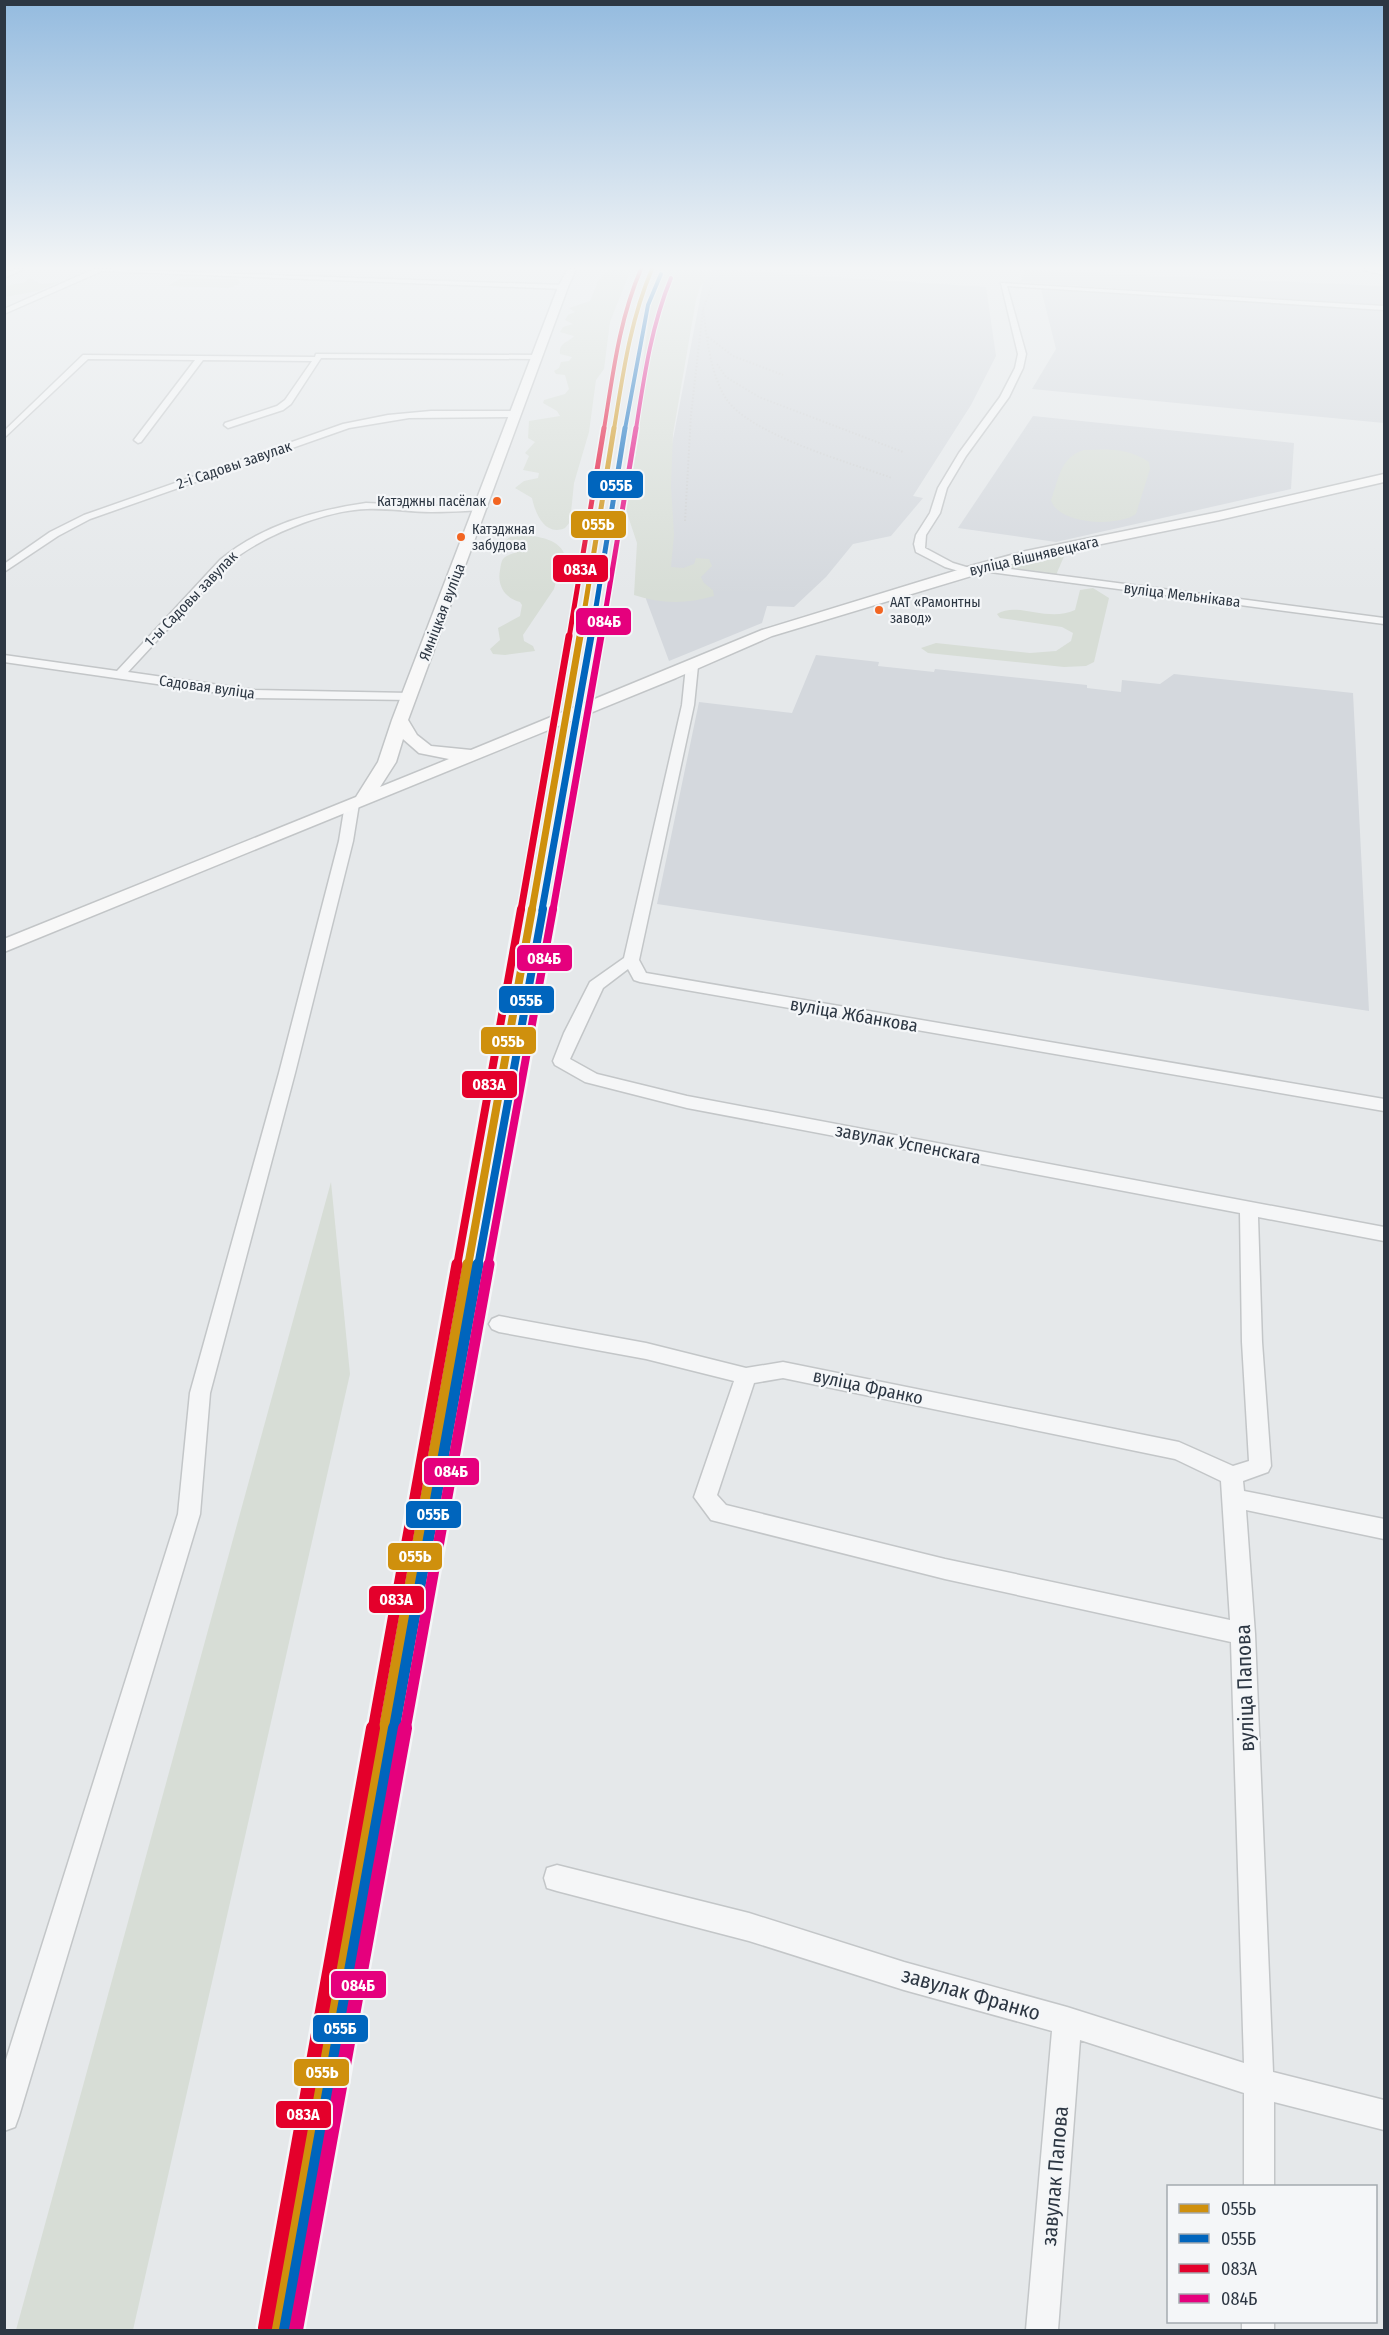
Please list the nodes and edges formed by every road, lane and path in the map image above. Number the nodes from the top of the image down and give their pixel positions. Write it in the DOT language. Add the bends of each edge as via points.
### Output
graph roads {
  1 [pos="64,378"];
  2 [pos="186,378"];
  3 [pos="304,378"];
  4 [pos="529,378"];
  5 [pos="1015,378"];
  6 [pos="516,414"];
  7 [pos="228,426"];
  8 [pos="4,436"];
  9 [pos="138,440"];
  10 [pos="1384,478"];
  11 [pos="482,507"];
  12 [pos="4,569"];
  13 [pos="974,570"];
  14 [pos="1384,621"];
  15 [pos="4,658"];
  16 [pos="692,666"];
  17 [pos="119,675"];
  18 [pos="410,697"];
  19 [pos="400,720"];
  20 [pos="433,752"];
  21 [pos="479,752"];
  22 [pos="387,762"];
  23 [pos="426,774"];
  24 [pos="358,801"];
  25 [pos="4,946"];
  26 [pos="631,960"];
  27 [pos="1384,1105"];
  28 [pos="1249,1209"];
  29 [pos="1384,1234"];
  30 [pos="499,1324"];
  31 [pos="746,1376"];
  32 [pos="1233,1487"];
  33 [pos="1384,1529"];
  34 [pos="1243,1634"];
  35 [pos="557,1878"];
  36 [pos="1067,2021"];
  37 [pos="1259,2083"];
  38 [pos="1384,2115"];
  39 [pos="4,2116"];
  40 [pos="1259,2185"];
  41 [pos="1042,2331"];
  1 -- 8 [label="street"];
  2 -- 9 [label="street"];
  3 -- 7 [label="street" via="280,408"];
  4 -- 6 [label="main road, Ямніцкая вуліца"];
  5 -- 13 [label="street, вуліца Мельнікава" via="955,467 936,500 937,511 918,542 920,550 949,565"];
  6 -- 11 [label="main road, Ямніцкая вуліца"];
  6 -- 12 [label="street, 2-і Садовы завулак" via="411,415 346,426 87,517 54,534"];
  10 -- 13 [label="main road, вуліца Вішнявецкага" via="1026,555"];
  11 -- 17 [label="street, 1-ы Садовы завулак" via="359,506 322,513 262,537 224,562"];
  11 -- 18 [label="main road, Ямніцкая вуліца"];
  13 -- 14 [label="street, вуліца Мельнікава"];
  13 -- 16 [label="main road, вуліца Вішнявецкага" via="767,633"];
  15 -- 17 [label="street, Садовая вуліца"];
  16 -- 21 [label="main road, вуліца Вішнявецкага"];
  16 -- 26 [label="street" via="688,705"];
  17 -- 18 [label="street, Садовая вуліца" via="254,694"];
  18 -- 19 [label="main road, Ямніцкая вуліца"];
  19 -- 20 [label="main road" via="409,738"];
  19 -- 22 [label="main road, Ямніцкая вуліца"];
  20 -- 21 [label="main road"];
  20 -- 22 [label="main road" via="402,753"];
  20 -- 23 [label="main road" via="438,765"];
  21 -- 23 [label="main road, вуліца Вішнявецкага"];
  22 -- 23 [label="main road" via="388,770 394,774"];
  22 -- 24 [label="main road, Ямніцкая вуліца"];
  23 -- 24 [label="main road, вуліца Вішнявецкага"];
  24 -- 25 [label="main road, вуліца Вішнявецкага"];
  24 -- 39 [label="street" via="200,1393 189,1514"];
  26 -- 27 [label="street, вуліца Жбанкова" via="640,977"];
  26 -- 28 [label="street, завулак Успенскага" via="596,985 561,1061 591,1078 687,1102"];
  28 -- 29 [label="street, завулак Успенскага"];
  28 -- 32 [label="street" via="1260,1466"];
  30 -- 31 [label="street, вуліца Франко" via="646,1351"];
  31 -- 32 [label="street, вуліца Франко" via="783,1370 1179,1451"];
  31 -- 34 [label="street" via="705,1497 719,1514 945,1569"];
  32 -- 33 [label="street, вуліца Франко"];
  32 -- 34 [label="street, вуліца Папова"];
  34 -- 37 [label="street, вуліца Папова"];
  35 -- 36 [label="street, завулак Франко" via="749,1927 904,1976"];
  36 -- 37 [label="street, завулак Франко"];
  36 -- 41 [label="street, завулак Папова"];
  37 -- 38 [label="street, завулак Франко"];
  37 -- 40 [label="street, вуліца Папова"];
}
